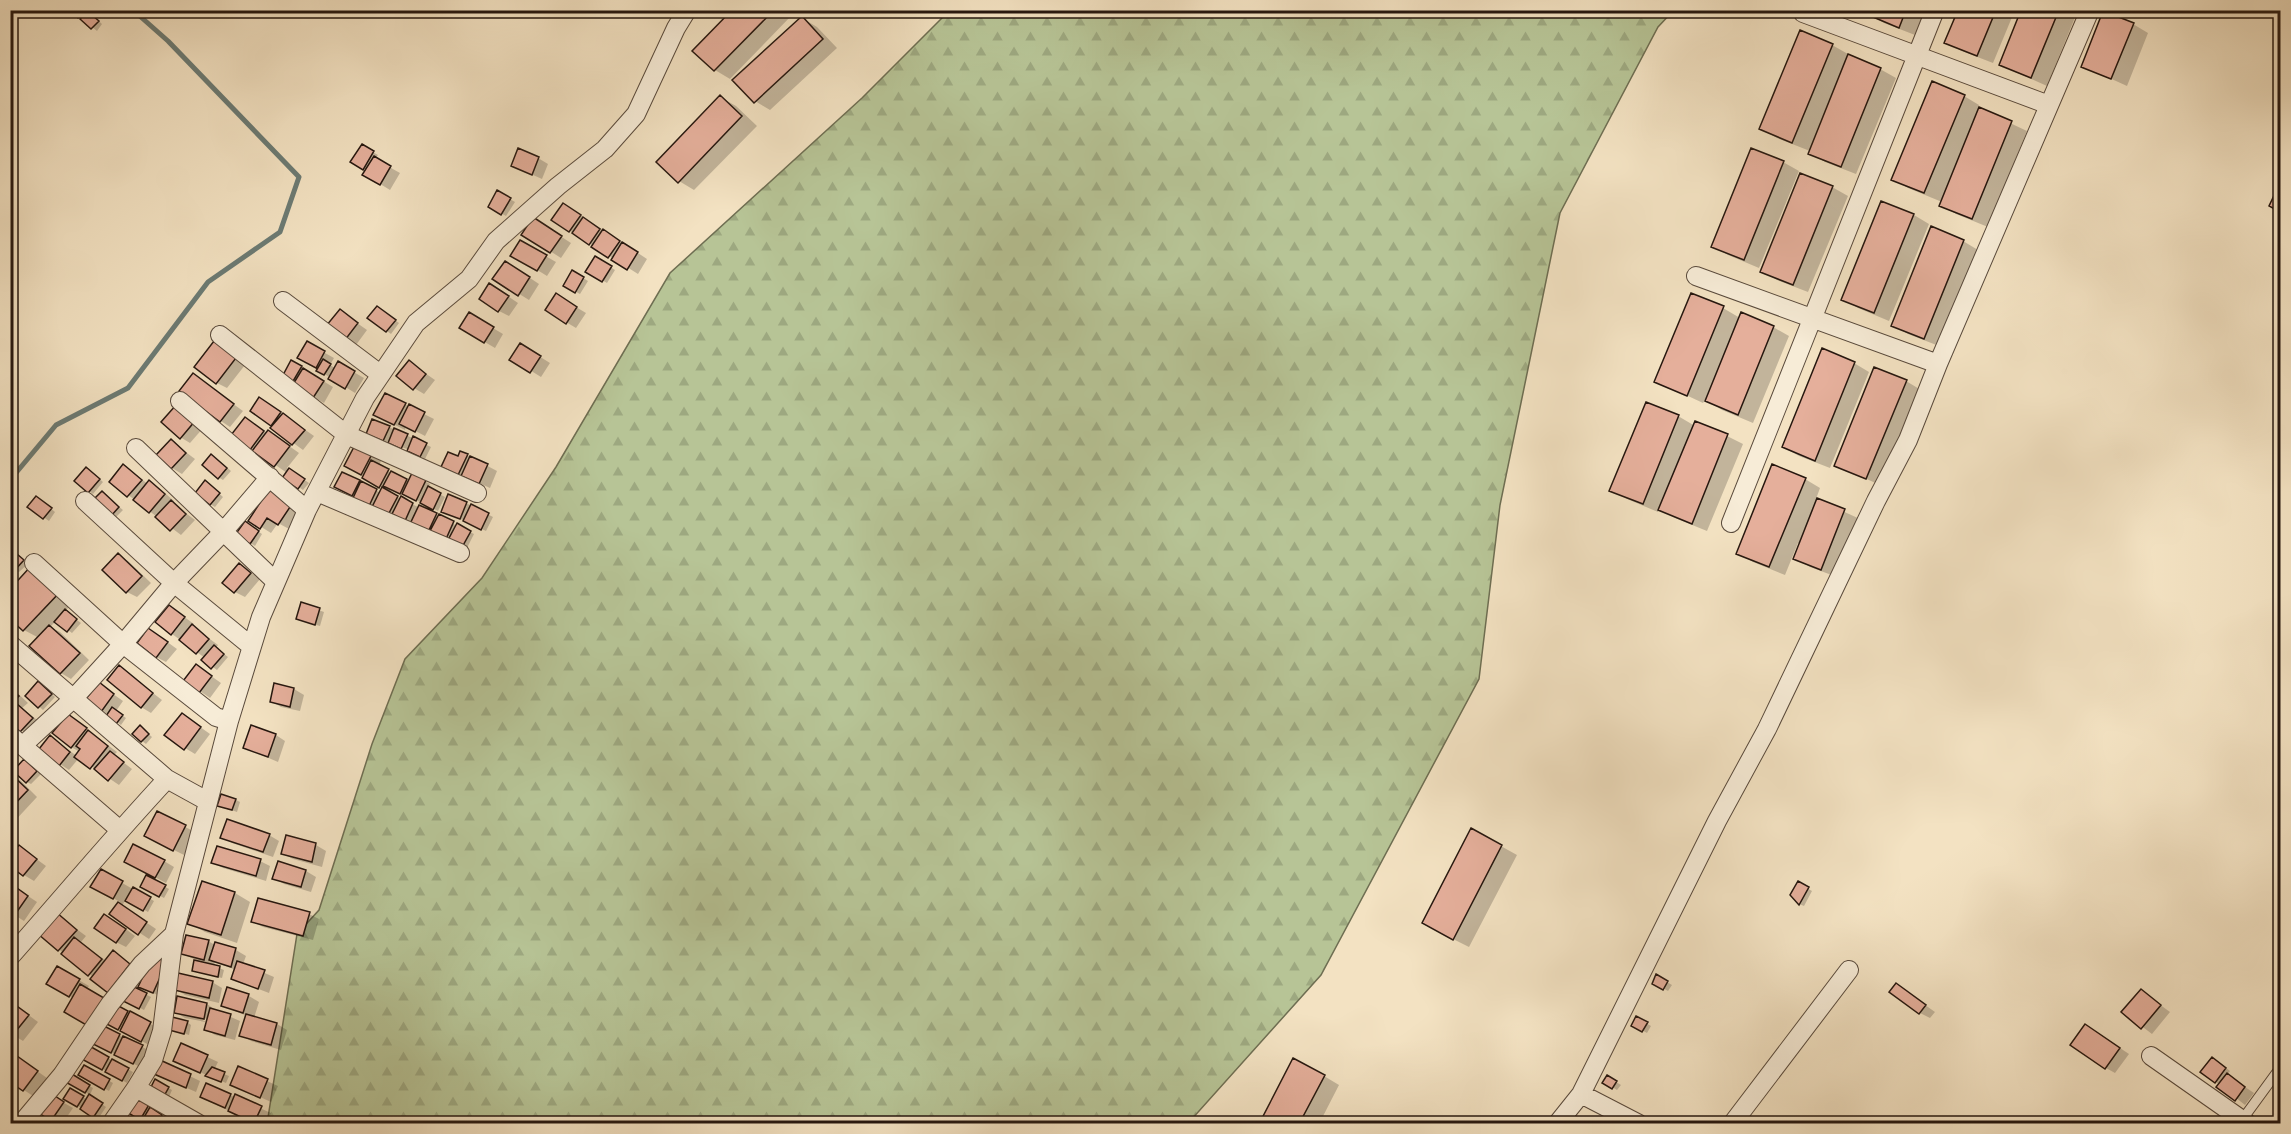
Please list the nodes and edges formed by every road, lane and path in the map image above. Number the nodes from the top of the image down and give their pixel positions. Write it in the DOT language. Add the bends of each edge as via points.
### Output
graph roads {
  1 [pos="687,10"];
  2 [pos="1935,10"];
  3 [pos="2090,10"];
  4 [pos="1803,13"];
  5 [pos="1917,56"];
  6 [pos="2049,105"];
  7 [pos="1696,276"];
  8 [pos="283,301"];
  9 [pos="1813,318"];
  10 [pos="220,335"];
  11 [pos="1938,364"];
  12 [pos="380,374"];
  13 [pos="180,401"];
  14 [pos="347,435"];
  15 [pos="136,448"];
  16 [pos="270,477"];
  17 [pos="317,492"];
  18 [pos="477,493"];
  19 [pos="85,501"];
  20 [pos="307,510"];
  21 [pos="1731,523"];
  22 [pos="223,532"];
  23 [pos="460,553"];
  24 [pos="34,563"];
  25 [pos="276,581"];
  26 [pos="174,584"];
  27 [pos="10,644"];
  28 [pos="123,644"];
  29 [pos="251,646"];
  30 [pos="73,699"];
  31 [pos="229,721"];
  32 [pos="16,740"];
  33 [pos="167,779"];
  34 [pos="207,801"];
  35 [pos="120,830"];
  36 [pos="174,934"];
  37 [pos="10,957"];
  38 [pos="1849,970"];
  39 [pos="2151,1056"];
  40 [pos="2280,1068"];
  41 [pos="136,1088"];
  42 [pos="1581,1094"];
  43 [pos="2245,1122"];
  44 [pos="21,1124"];
  45 [pos="111,1124"];
  46 [pos="199,1124"];
  47 [pos="1557,1124"];
  48 [pos="1639,1124"];
  49 [pos="1732,1124"];
  1 -- 12 [label="street" via="636,114 605,149 496,241 469,279 416,323"];
  2 -- 5 [label="street"];
  3 -- 6 [label="street"];
  4 -- 5 [label="street"];
  5 -- 6 [label="street"];
  5 -- 9 [label="street"];
  6 -- 11 [label="street"];
  7 -- 9 [label="street"];
  8 -- 12 [label="street"];
  9 -- 11 [label="street"];
  9 -- 21 [label="street"];
  10 -- 14 [label="street"];
  11 -- 42 [label="street" via="1908,440 1767,729"];
  12 -- 14 [label="street"];
  13 -- 16 [label="street"];
  14 -- 17 [label="street"];
  14 -- 18 [label="street"];
  15 -- 22 [label="street"];
  16 -- 20 [label="street"];
  16 -- 22 [label="street"];
  17 -- 20 [label="street"];
  17 -- 23 [label="street"];
  19 -- 26 [label="street"];
  20 -- 25 [label="street"];
  22 -- 25 [label="street"];
  22 -- 26 [label="street"];
  24 -- 28 [label="street"];
  25 -- 29 [label="street"];
  26 -- 28 [label="street"];
  26 -- 29 [label="street"];
  27 -- 30 [label="street"];
  28 -- 30 [label="street"];
  28 -- 31 [label="street" via="216,717"];
  29 -- 31 [label="street"];
  30 -- 32 [label="street"];
  30 -- 33 [label="street"];
  31 -- 34 [label="street"];
  32 -- 35 [label="street"];
  33 -- 34 [label="street"];
  33 -- 35 [label="street"];
  34 -- 36 [label="street"];
  35 -- 37 [label="street"];
  36 -- 41 [label="street" via="162,1031 153,1059"];
  36 -- 44 [label="street" via="135,972 62,1075"];
  38 -- 49 [label="street"];
  39 -- 43 [label="street"];
  40 -- 43 [label="lane"];
  41 -- 45 [label="street"];
  41 -- 46 [label="street"];
  42 -- 47 [label="street"];
  42 -- 48 [label="street"];
}
